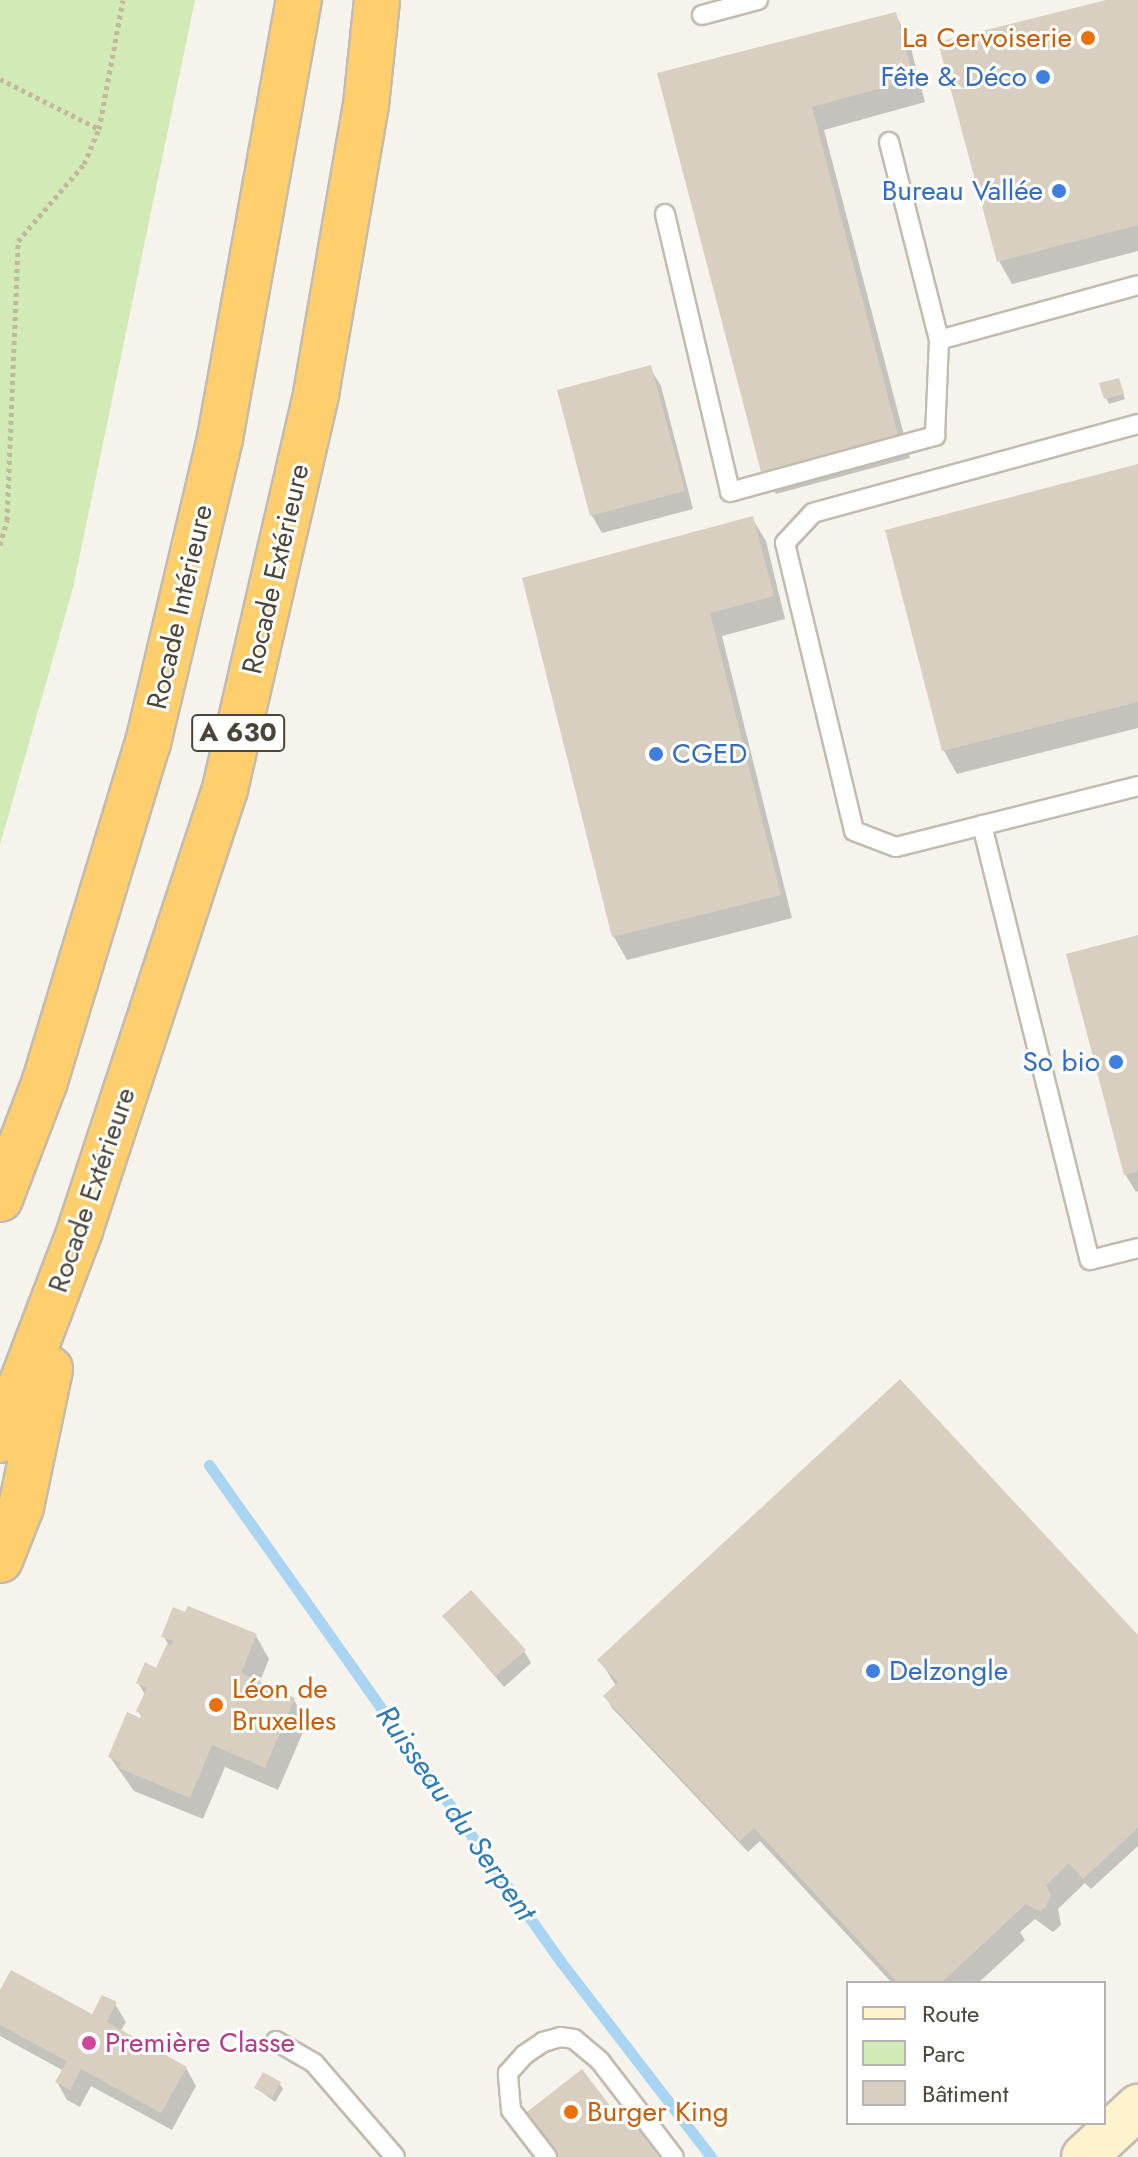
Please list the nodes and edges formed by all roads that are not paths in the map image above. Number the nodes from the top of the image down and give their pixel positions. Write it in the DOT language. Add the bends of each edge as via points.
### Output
graph roads {
  1 [pos="299,0"];
  2 [pos="377,0"];
  3 [pos="758,0"];
  4 [pos="702,15"];
  5 [pos="889,142"];
  6 [pos="665,214"];
  7 [pos="1138,285"];
  8 [pos="939,340"];
  9 [pos="1138,424"];
  10 [pos="1138,786"];
  11 [pos="982,825"];
  12 [pos="0,1199"];
  13 [pos="80,1230"];
  14 [pos="1138,1248"];
  15 [pos="0,1440"];
  16 [pos="0,1560"];
  17 [pos="276,2041"];
  18 [pos="1138,2107"];
  19 [pos="395,2157"];
  20 [pos="547,2157"];
  21 [pos="674,2157"];
  22 [pos="1084,2157"];
  1 -- 12 [label="highway, Rocade Intérieure / A 630" via="220,438 148,743 45,1081"];
  2 -- 13 [label="highway, Rocade Extérieure / A 630" via="366,105 316,394 225,789"];
  3 -- 4 [label="lane"];
  5 -- 8 [label="lane"];
  6 -- 8 [label="lane" via="730,492 935,436"];
  7 -- 8 [label="lane"];
  9 -- 11 [label="lane" via="813,513 785,543 854,831 896,847"];
  10 -- 11 [label="lane"];
  11 -- 14 [label="lane" via="1090,1260"];
  13 -- 15 [label="highway, Rocade Extérieure / A 630"];
  13 -- 16 [label="highway" via="21,1507"];
  17 -- 19 [label="lane" via="314,2063"];
  18 -- 22 [label="street"];
  20 -- 21 [label="lane" via="511,2110 508,2073 524,2055 560,2037 574,2039 600,2061"];
}
